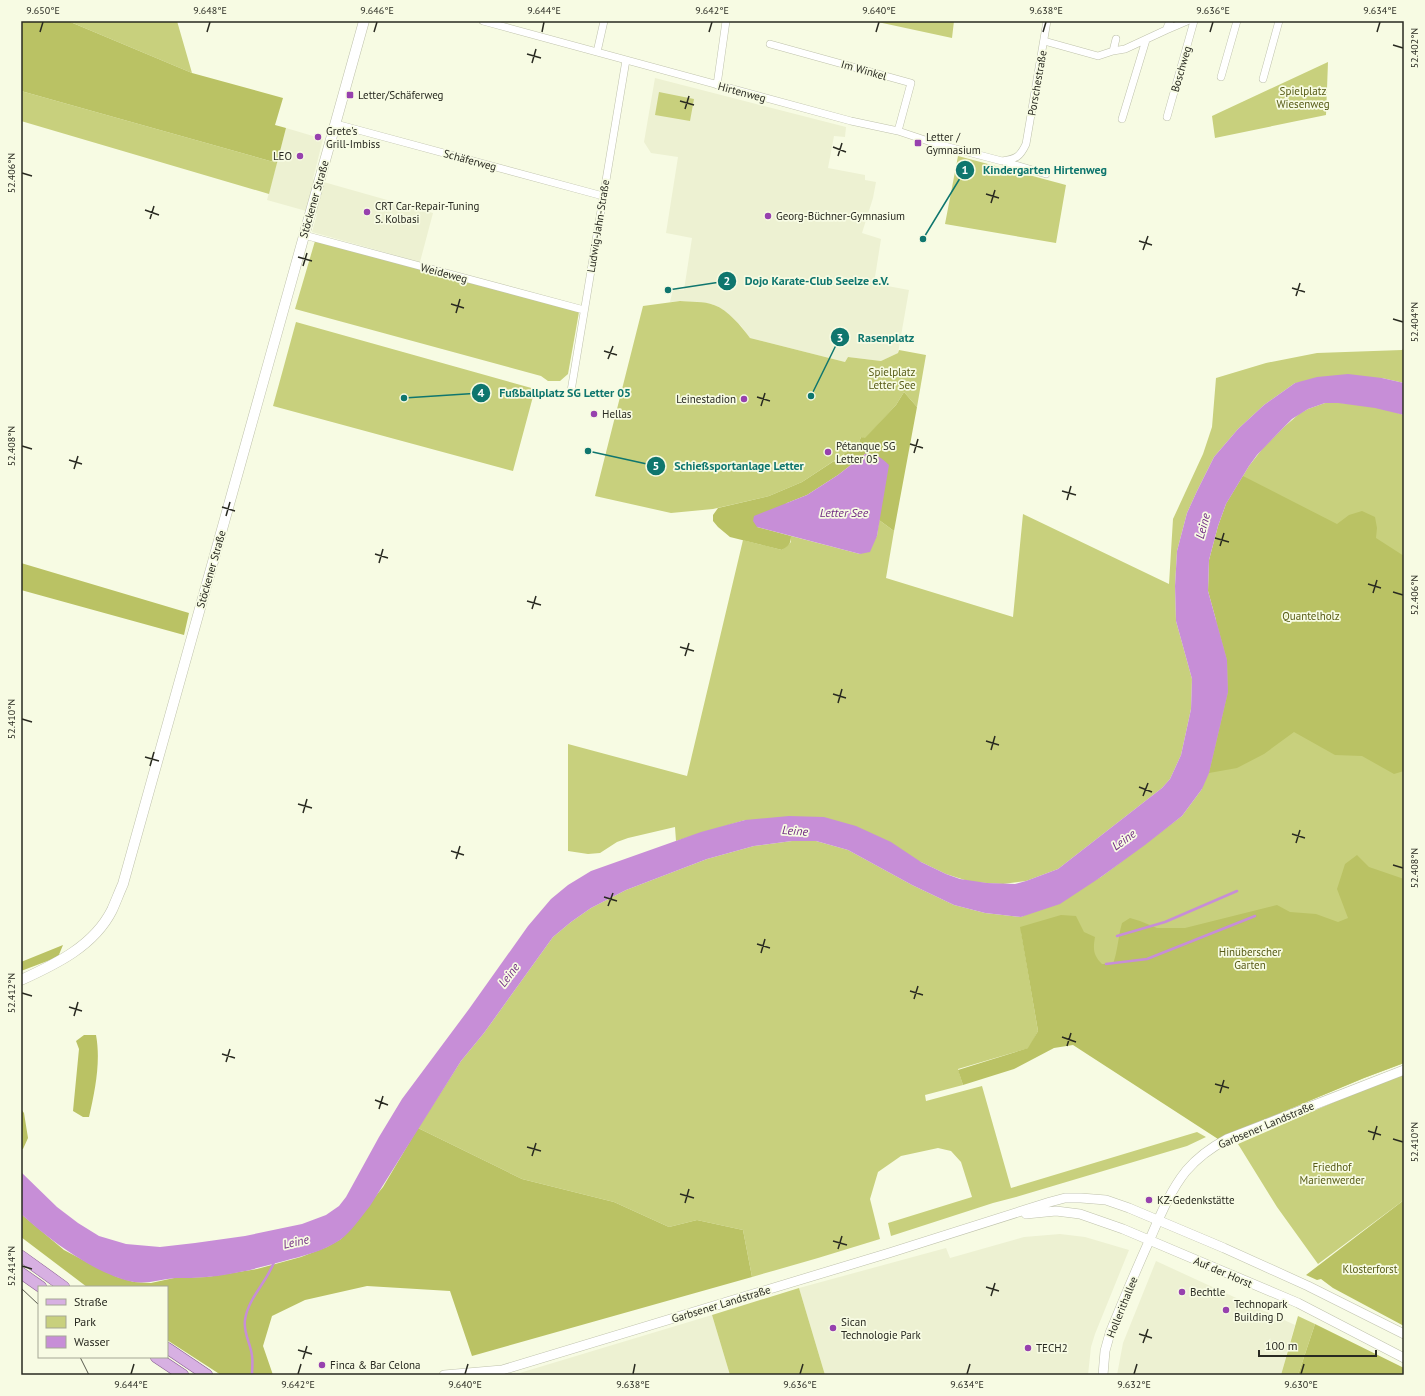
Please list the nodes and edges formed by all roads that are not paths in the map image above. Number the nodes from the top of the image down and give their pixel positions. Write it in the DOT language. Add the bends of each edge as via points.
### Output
graph roads {
  1 [pos="364,21"];
  2 [pos="485,21"];
  3 [pos="604,21"];
  4 [pos="726,21"];
  5 [pos="1047,21"];
  6 [pos="1170,21"];
  7 [pos="1187,21"];
  8 [pos="1194,21"];
  9 [pos="1237,21"];
  10 [pos="1280,21"];
  11 [pos="1166,30"];
  12 [pos="1116,40"];
  13 [pos="1146,40"];
  14 [pos="1044,41"];
  15 [pos="770,44"];
  16 [pos="1112,51"];
  17 [pos="597,52"];
  18 [pos="626,60"];
  19 [pos="1221,77"];
  20 [pos="1263,79"];
  21 [pos="717,85"];
  22 [pos="1167,117"];
  23 [pos="1122,119"];
  24 [pos="336,124"];
  25 [pos="898,131"];
  26 [pos="1002,161"];
  27 [pos="1046,174"];
  28 [pos="603,196"];
  29 [pos="304,235"];
  30 [pos="584,310"];
  31 [pos="571,392"];
  32 [pos="21,980"];
  33 [pos="1404,1070"];
  34 [pos="1158,1219"];
  35 [pos="996,1220"];
  36 [pos="1149,1241"];
  37 [pos="21,1256"];
  38 [pos="21,1273"];
  39 [pos="40,1286"];
  40 [pos="63,1286"];
  41 [pos="1404,1334"];
  42 [pos="168,1349"];
  43 [pos="158,1358"];
  44 [pos="1404,1358"];
  45 [pos="183,1375"];
  46 [pos="207,1375"];
  47 [pos="444,1375"];
  48 [pos="1102,1375"];
  1 -- 24 [label="main road, Stöckener Straße"];
  2 -- 17 [label="street, Hirtenweg"];
  3 -- 17 [label="street"];
  4 -- 21 [label="street"];
  5 -- 14 [label="street, Porschestraße"];
  6 -- 11 [label="street"];
  7 -- 11 [label="street"];
  8 -- 22 [label="street, Boschweg"];
  9 -- 19 [label="street"];
  10 -- 20 [label="street"];
  11 -- 13 [label="street"];
  12 -- 16 [label="street"];
  13 -- 16 [label="street" via="1125,49"];
  13 -- 23 [label="street"];
  14 -- 16 [label="street" via="1098,56"];
  14 -- 26 [label="street, Porschestraße" via="1026,144 1018,156 1012,160"];
  15 -- 25 [label="street, Im Winkel" via="911,83"];
  17 -- 18 [label="street, Hirtenweg"];
  18 -- 21 [label="street, Hirtenweg"];
  18 -- 28 [label="street, Ludwig-Jahn-Straße"];
  21 -- 25 [label="street, Hirtenweg"];
  24 -- 28 [label="street, Schäferweg"];
  24 -- 29 [label="main road, Stöckener Straße"];
  25 -- 26 [label="street, Hirtenweg"];
  26 -- 27 [label="street, Hirtenweg"];
  28 -- 30 [label="street, Ludwig-Jahn-Straße"];
  29 -- 30 [label="street, Weideweg"];
  29 -- 32 [label="main road, Stöckener Straße" via="123,884 112,911 99,930 78,950"];
  30 -- 31 [label="street, Ludwig-Jahn-Straße"];
  33 -- 34 [label="street, Garbsener Landstraße" via="1220,1143 1186,1171"];
  34 -- 35 [label="street, Garbsener Landstraße" via="1106,1200 1065,1198"];
  34 -- 36 [label="street, Garbsener Landstraße"];
  34 -- 41 [label="street, Auf der Horst" via="1308,1286"];
  35 -- 36 [label="street, Garbsener Landstraße" via="1033,1212 1080,1214"];
  35 -- 47 [label="street, Garbsener Landstraße" via="502,1370"];
  36 -- 44 [label="street, Auf der Horst" via="1298,1304"];
  36 -- 48 [label="street, Hollerithallee" via="1110,1333"];
  37 -- 40 [label="main road"];
  38 -- 39 [label="main road"];
  42 -- 46 [label="main road"];
  43 -- 45 [label="main road"];
}
